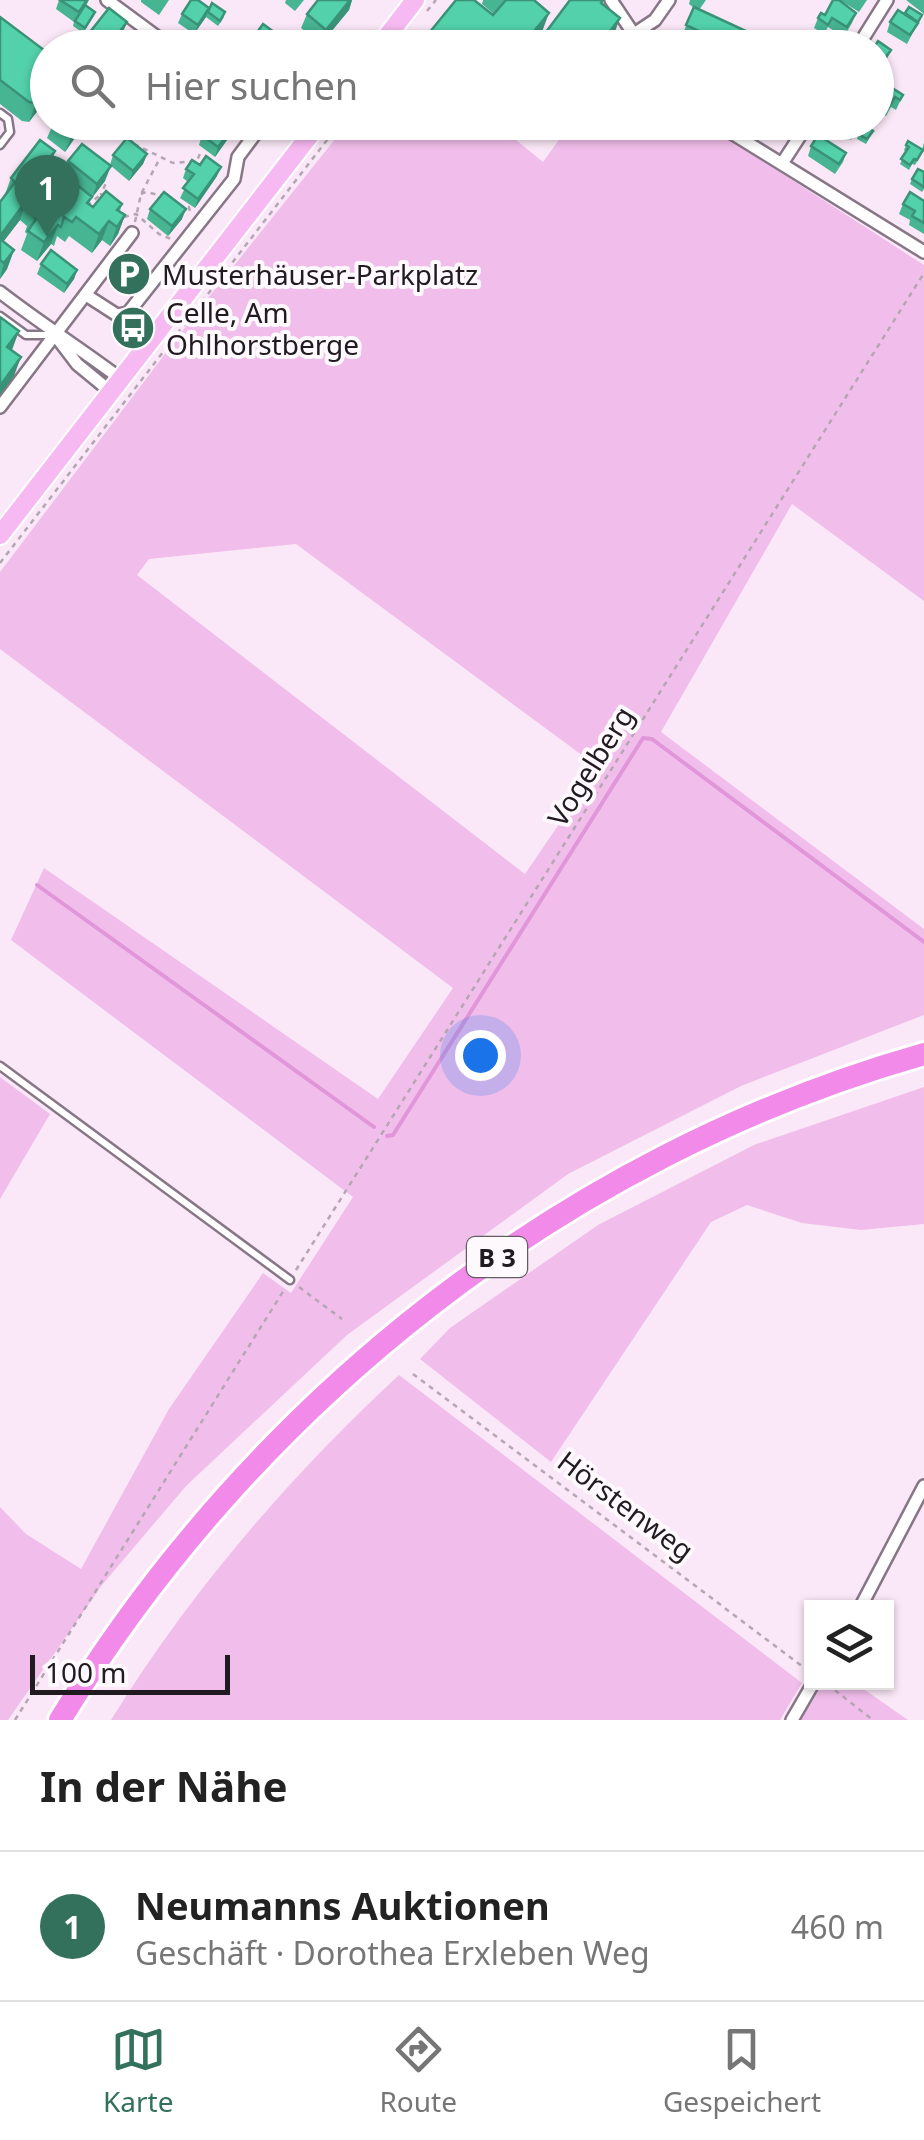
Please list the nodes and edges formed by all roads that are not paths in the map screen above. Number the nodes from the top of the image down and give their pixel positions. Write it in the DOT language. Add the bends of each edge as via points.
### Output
graph roads {
  1 [pos="107,0"];
  2 [pos="415,0"];
  3 [pos="611,0"];
  4 [pos="669,0"];
  5 [pos="887,0"];
  6 [pos="148,30"];
  7 [pos="392,30"];
  8 [pos="631,30"];
  9 [pos="640,30"];
  10 [pos="868,30"];
  11 [pos="0,113"];
  12 [pos="251,140"];
  13 [pos="306,140"];
  14 [pos="745,140"];
  15 [pos="797,140"];
  16 [pos="0,145"];
  17 [pos="783,162"];
  18 [pos="132,233"];
  19 [pos="924,252"];
  20 [pos="0,292"];
  21 [pos="86,294"];
  22 [pos="0,316"];
  23 [pos="55,335"];
  24 [pos="116,386"];
  25 [pos="0,407"];
  26 [pos="0,535"];
  27 [pos="924,1054"];
  28 [pos="0,1066"];
  29 [pos="290,1280"];
  30 [pos="924,1486"];
  31 [pos="864,1600"];
  32 [pos="809,1690"];
  33 [pos="60,1720"];
  34 [pos="792,1720"];
  1 -- 6 [label="street"];
  2 -- 7 [label="main road"];
  3 -- 8 [label="street"];
  4 -- 9 [label="street"];
  5 -- 10 [label="street"];
  11 -- 16 [label="lane" via="10,132"];
  12 -- 21 [label="street" via="234,179 128,313 116,315"];
  13 -- 24 [label="main road"];
  14 -- 17 [label="street"];
  15 -- 17 [label="street"];
  17 -- 19 [label="street"];
  18 -- 21 [label="street"];
  20 -- 23 [label="street"];
  21 -- 23 [label="street"];
  22 -- 23 [label="lane" via="26,335"];
  23 -- 24 [label="street" via="87,353"];
  23 -- 25 [label="street"];
  24 -- 26 [label="main road"];
  27 -- 33 [label="highway, B 3" via="791,1099 650,1164 540,1228 428,1307 306,1415 211,1513 113,1638"];
  28 -- 29 [label="lane"];
  30 -- 31 [label="street"];
  32 -- 34 [label="street"];
}
